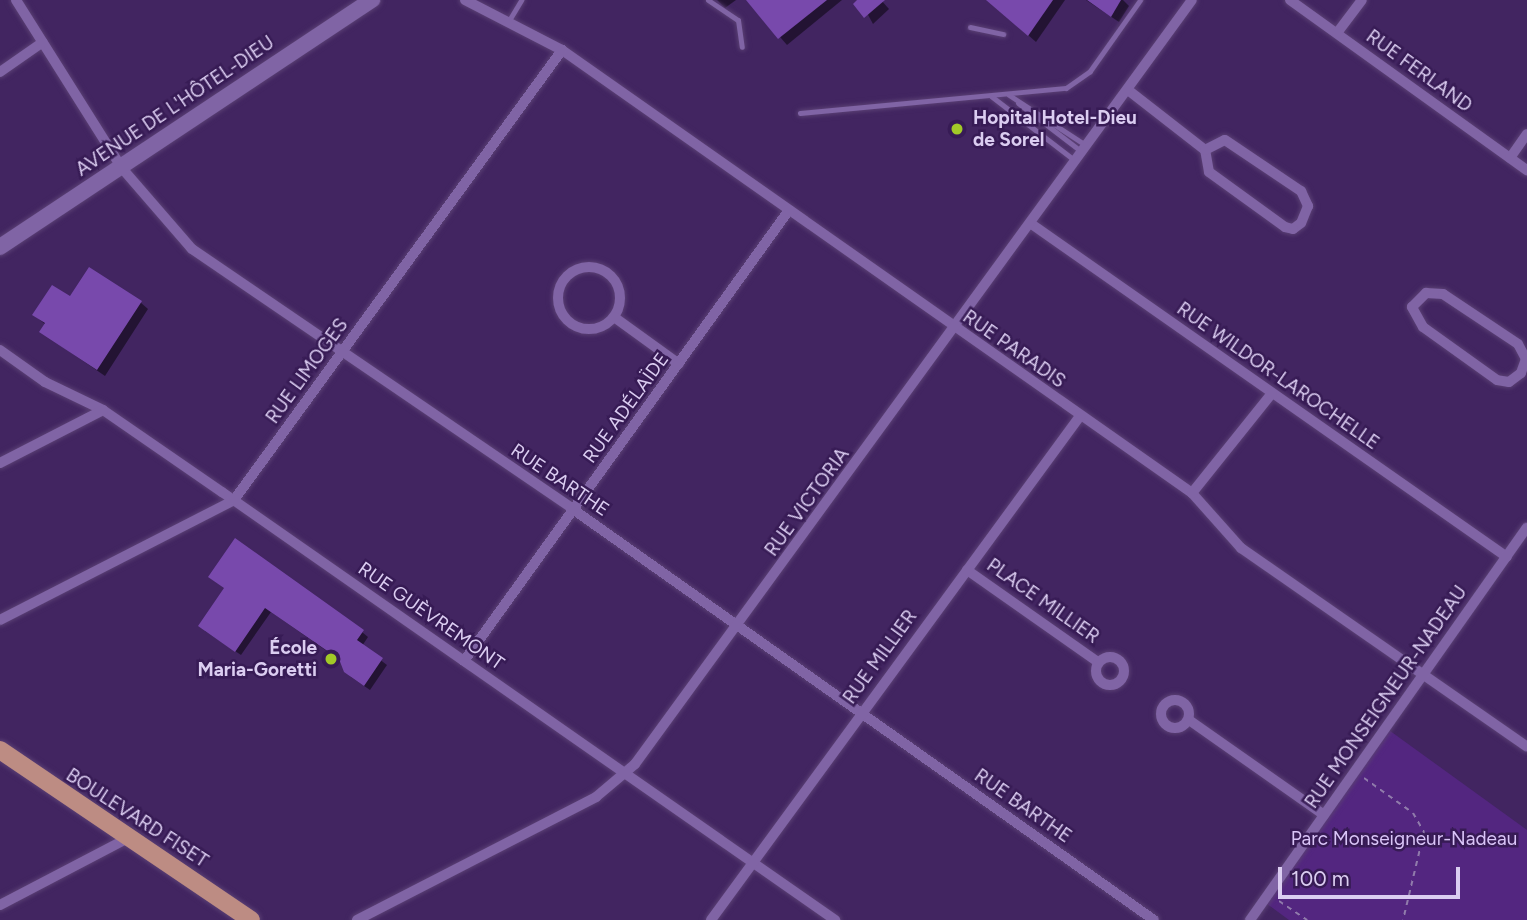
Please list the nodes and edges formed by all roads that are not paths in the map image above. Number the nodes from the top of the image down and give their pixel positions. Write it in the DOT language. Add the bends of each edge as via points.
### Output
graph roads {
  1 [pos="16,0"];
  2 [pos="372,0"];
  3 [pos="521,0"];
  4 [pos="708,0"];
  5 [pos="1140,0"];
  6 [pos="1192,0"];
  7 [pos="1290,0"];
  8 [pos="1362,0"];
  9 [pos="471,1"];
  10 [pos="508,22"];
  11 [pos="971,27"];
  12 [pos="1337,33"];
  13 [pos="1003,34"];
  14 [pos="43,42"];
  15 [pos="742,47"];
  16 [pos="562,50"];
  17 [pos="0,72"];
  18 [pos="1128,90"];
  19 [pos="1009,94"];
  20 [pos="991,96"];
  21 [pos="800,113"];
  22 [pos="1527,134"];
  23 [pos="1205,150"];
  24 [pos="1082,153"];
  25 [pos="1510,158"];
  26 [pos="121,167"];
  27 [pos="1527,170"];
  28 [pos="789,209"];
  29 [pos="1030,223"];
  30 [pos="0,247"];
  31 [pos="614,317"];
  32 [pos="955,329"];
  33 [pos="0,350"];
  34 [pos="342,353"];
  35 [pos="679,363"];
  36 [pos="1524,375"];
  37 [pos="1272,393"];
  38 [pos="103,410"];
  39 [pos="1080,416"];
  40 [pos="0,463"];
  41 [pos="1192,493"];
  42 [pos="234,500"];
  43 [pos="575,510"];
  44 [pos="1527,528"];
  45 [pos="1507,557"];
  46 [pos="967,570"];
  47 [pos="0,620"];
  48 [pos="738,626"];
  49 [pos="464,661"];
  50 [pos="1098,662"];
  51 [pos="1423,675"];
  52 [pos="860,713"];
  53 [pos="1189,720"];
  54 [pos="1527,747"];
  55 [pos="0,750"];
  56 [pos="626,774"];
  57 [pos="1324,815"];
  58 [pos="130,837"];
  59 [pos="755,864"];
  60 [pos="0,905"];
  61 [pos="251,920"];
  62 [pos="357,920"];
  63 [pos="710,920"];
  64 [pos="835,920"];
  65 [pos="1154,920"];
  66 [pos="1250,920"];
  1 -- 14 [label="street, RUE BARTHE"];
  2 -- 26 [label="street, AVENUE DE L'HÔTEL-DIEU"];
  3 -- 10 [label="lane"];
  4 -- 15 [label="lane" via="738,20"];
  5 -- 19 [label="lane" via="1079,82 1060,90"];
  6 -- 18 [label="street, RUE VICTORIA"];
  7 -- 12 [label="street, RUE FERLAND"];
  8 -- 12 [label="street"];
  9 -- 10 [label="street, RUE PARADIS"];
  10 -- 16 [label="street, RUE PARADIS"];
  11 -- 13 [label="lane"];
  12 -- 25 [label="street, RUE FERLAND"];
  14 -- 17 [label="street"];
  14 -- 26 [label="street, RUE BARTHE"];
  16 -- 28 [label="street, RUE PARADIS"];
  16 -- 34 [label="street, RUE LIMOGES"];
  18 -- 23 [label="street"];
  18 -- 24 [label="street, RUE VICTORIA"];
  19 -- 20 [label="lane"];
  19 -- 24 [label="lane"];
  20 -- 21 [label="lane"];
  20 -- 24 [label="lane"];
  22 -- 25 [label="street"];
  23 -- 23 [label="street" via="1205,165 1218,181 1285,227 1293,229 1301,223 1308,206 1301,191 1225,140 1211,143"];
  24 -- 29 [label="street, RUE VICTORIA"];
  25 -- 27 [label="street, RUE FERLAND"];
  26 -- 30 [label="street, AVENUE DE L'HÔTEL-DIEU"];
  26 -- 34 [label="street, RUE BARTHE" via="192,249"];
  28 -- 32 [label="street, RUE PARADIS"];
  28 -- 35 [label="street, RUE ADÉLAÏDE"];
  29 -- 32 [label="street, RUE VICTORIA"];
  29 -- 37 [label="street, RUE WILDOR-LAROCHELLE"];
  31 -- 31 [label="street" via="597,328 577,326 562,312 563,283 587,267 607,272 620,298"];
  31 -- 35 [label="street"];
  32 -- 39 [label="street, RUE PARADIS"];
  32 -- 48 [label="street, RUE VICTORIA"];
  33 -- 38 [label="street, RUE GUÈVREMONT" via="45,382"];
  34 -- 42 [label="street, RUE LIMOGES"];
  34 -- 43 [label="street, RUE BARTHE"];
  35 -- 43 [label="street, RUE ADÉLAÏDE"];
  36 -- 36 [label="street" via="1508,382 1486,374 1423,327 1412,307 1426,293 1443,294 1518,344 1526,359"];
  37 -- 41 [label="street"];
  37 -- 45 [label="street, RUE WILDOR-LAROCHELLE"];
  38 -- 40 [label="street"];
  38 -- 42 [label="street, RUE GUÈVREMONT"];
  39 -- 41 [label="street, RUE PARADIS"];
  39 -- 46 [label="street, RUE MILLIER"];
  41 -- 51 [label="street, RUE PARADIS" via="1241,548"];
  42 -- 47 [label="street, RUE LIMOGES"];
  42 -- 49 [label="street, RUE GUÈVREMONT"];
  43 -- 48 [label="street, RUE BARTHE"];
  43 -- 49 [label="street, RUE ADÉLAÏDE"];
  44 -- 45 [label="street, RUE MONSEIGNEUR-NADEAU"];
  45 -- 51 [label="street, RUE MONSEIGNEUR-NADEAU"];
  46 -- 50 [label="street, PLACE MILLIER"];
  46 -- 52 [label="street, RUE MILLIER"];
  48 -- 52 [label="street, RUE BARTHE"];
  48 -- 56 [label="street, RUE VICTORIA"];
  49 -- 56 [label="street, RUE GUÈVREMONT"];
  51 -- 54 [label="street, RUE PARADIS"];
  51 -- 57 [label="street, RUE MONSEIGNEUR-NADEAU"];
  52 -- 59 [label="street, RUE MILLIER"];
  52 -- 65 [label="street, RUE BARTHE"];
  53 -- 57 [label="street"];
  55 -- 58 [label="main road, BOULEVARD FISET"];
  56 -- 59 [label="street, RUE GUÈVREMONT"];
  56 -- 62 [label="street, RUE VICTORIA" via="590,800"];
  57 -- 66 [label="street, RUE MONSEIGNEUR-NADEAU"];
  58 -- 60 [label="street"];
  58 -- 61 [label="main road, BOULEVARD FISET"];
  59 -- 63 [label="street, RUE MILLIER"];
  59 -- 64 [label="street, RUE GUÈVREMONT"];
}
